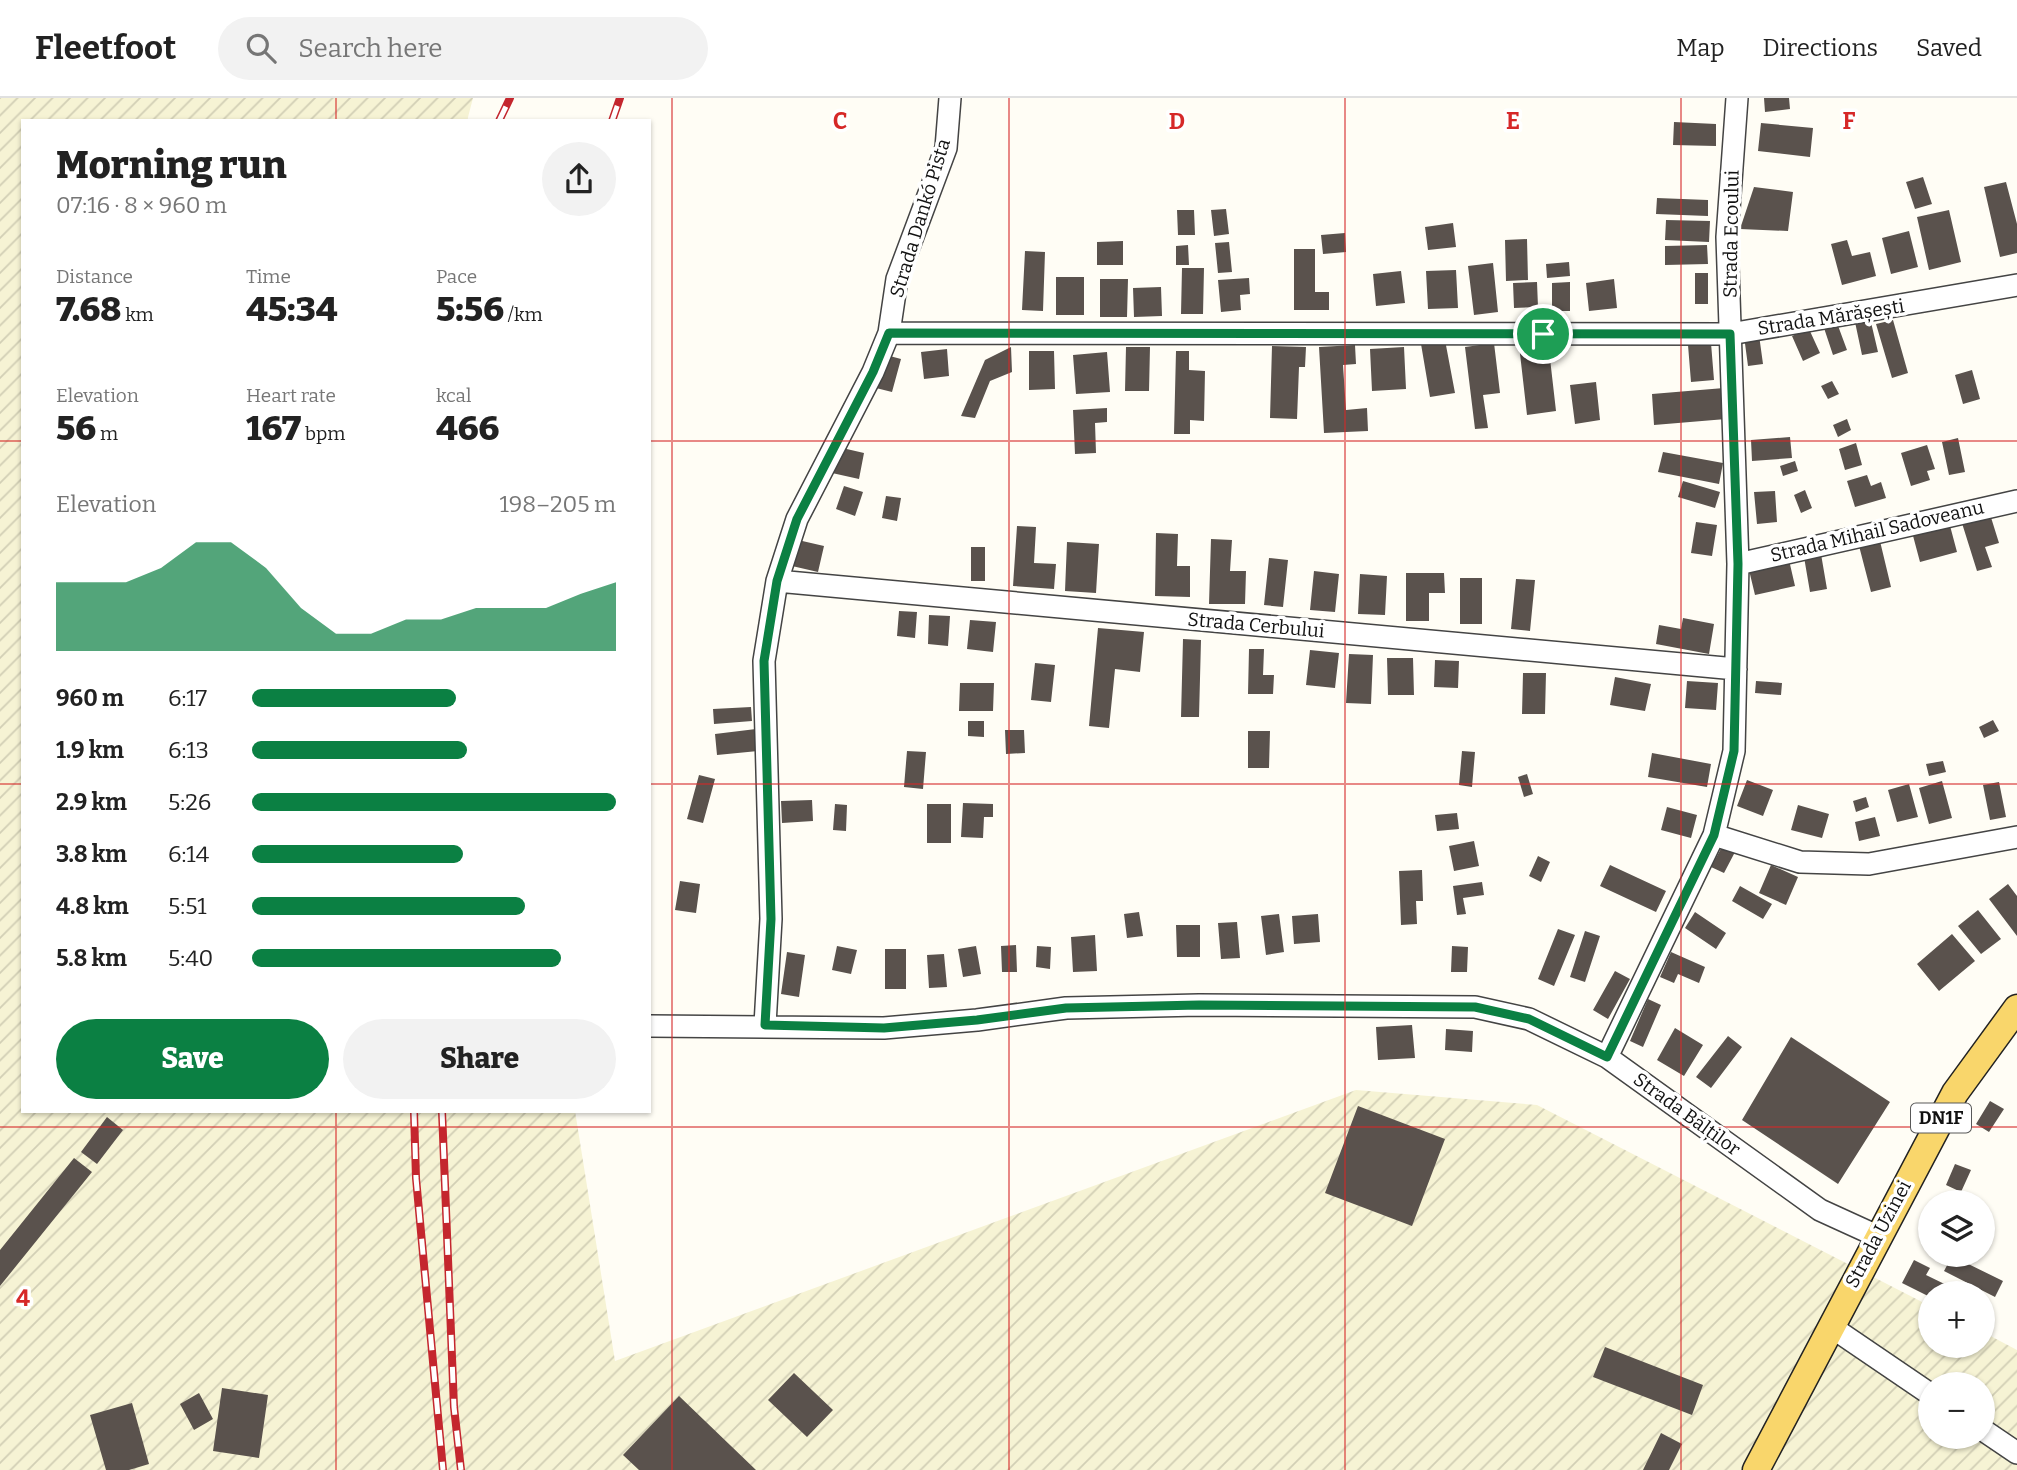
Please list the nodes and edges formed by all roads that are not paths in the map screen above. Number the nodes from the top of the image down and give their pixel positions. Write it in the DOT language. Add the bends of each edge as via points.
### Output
graph roads {
  1 [pos="950,98"];
  2 [pos="1737,98"];
  3 [pos="2017,285"];
  4 [pos="889,333"];
  5 [pos="1730,334"];
  6 [pos="2017,500"];
  7 [pos="1738,564"];
  8 [pos="777,581"];
  9 [pos="1736,669"];
  10 [pos="1714,835"];
  11 [pos="2017,837"];
  12 [pos="2017,1008"];
  13 [pos="765,1025"];
  14 [pos="651,1026"];
  15 [pos="1607,1057"];
  16 [pos="1877,1236"];
  17 [pos="1830,1326"];
  18 [pos="1918,1386"];
  19 [pos="1995,1438"];
  20 [pos="2017,1453"];
  21 [pos="1756,1470"];
  1 -- 4 [label="street, Strada Dankó Pista" via="946,148 897,279"];
  2 -- 5 [label="street, Strada Ecoului" via="1727,237"];
  3 -- 5 [label="street, Strada Mărășești"];
  4 -- 5 [label="street, Strada Mărășești"];
  4 -- 8 [label="street, Strada Dankó Pista" via="797,519"];
  5 -- 7 [label="street, Strada Ecoului"];
  6 -- 7 [label="street, Strada Mihail Sadoveanu"];
  7 -- 9 [label="street, Strada Ecoului"];
  8 -- 9 [label="street, Strada Cerbului"];
  8 -- 13 [label="street, Strada Dankó Pista" via="764,661 771,919"];
  9 -- 10 [label="street, Strada Ecoului" via="1734,751"];
  10 -- 11 [label="street" via="1800,862 1870,864"];
  10 -- 15 [label="street, Strada Ecoului"];
  12 -- 16 [label="main road, Strada Uzinei / DN1F" via="1955,1093"];
  13 -- 14 [label="street, Strada Bălților"];
  13 -- 15 [label="street, Strada Bălților" via="884,1028 1066,1008 1475,1007 1529,1019"];
  15 -- 16 [label="street, Strada Bălților" via="1821,1210"];
  16 -- 17 [label="main road, Strada Uzinei / DN1F"];
  17 -- 18 [label="street"];
  17 -- 21 [label="main road, Strada Uzinei / DN1F"];
  19 -- 20 [label="street"];
}
